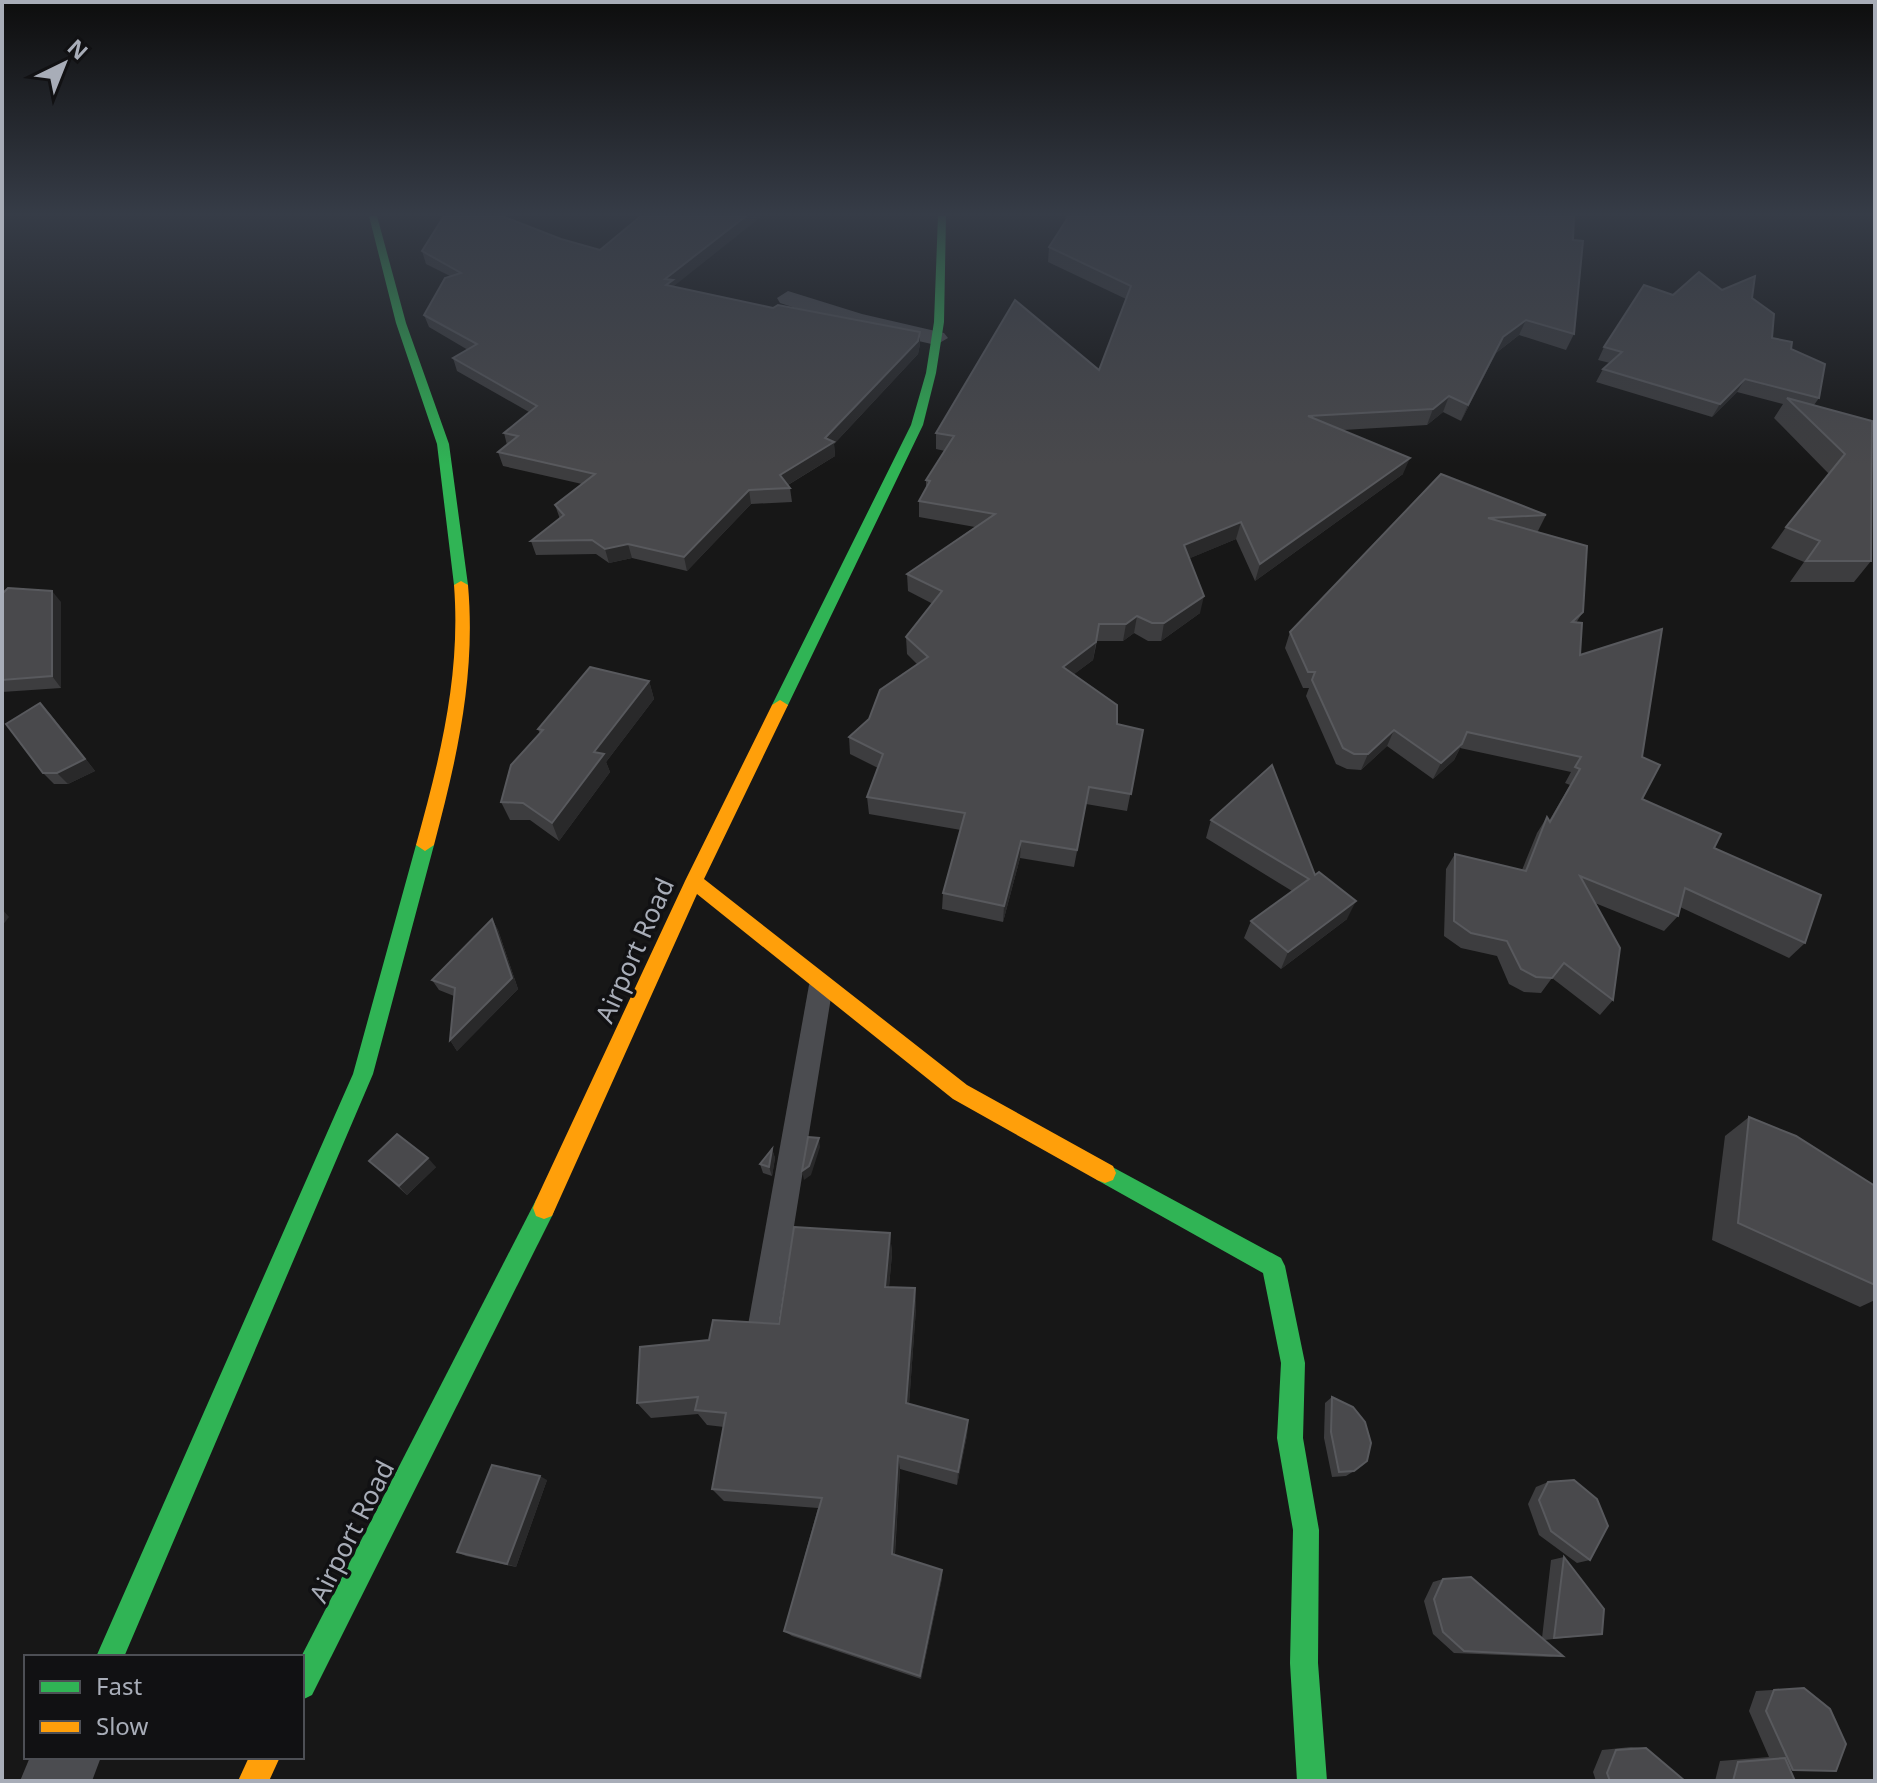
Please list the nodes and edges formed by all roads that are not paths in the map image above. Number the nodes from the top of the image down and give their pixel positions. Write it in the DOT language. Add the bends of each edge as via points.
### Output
graph roads {
  1 [pos="397,299"];
  2 [pos="792,299"];
  3 [pos="942,299"];
  4 [pos="936,338"];
  5 [pos="694,881"];
  6 [pos="821,985"];
  7 [pos="763,1325"];
  8 [pos="111,1655"];
  9 [pos="304,1681"];
  10 [pos="65,1759"];
  11 [pos="264,1759"];
  12 [pos="56,1781"];
  13 [pos="253,1781"];
  14 [pos="1312,1781"];
  1 -- 8 [label="street" via="443,444 466,626 459,719 363,1074"];
  2 -- 4 [label="street"];
  3 -- 4 [label="street, Airport Road"];
  4 -- 5 [label="street, Airport Road" via="932,380 917,425"];
  5 -- 6 [label="street"];
  5 -- 9 [label="street, Airport Road" via="565,1167"];
  6 -- 7 [label="lane"];
  6 -- 14 [label="street" via="960,1092 1273,1266 1293,1363 1290,1438 1306,1530 1304,1663"];
  10 -- 12 [label="street"];
  11 -- 13 [label="street"];
}
